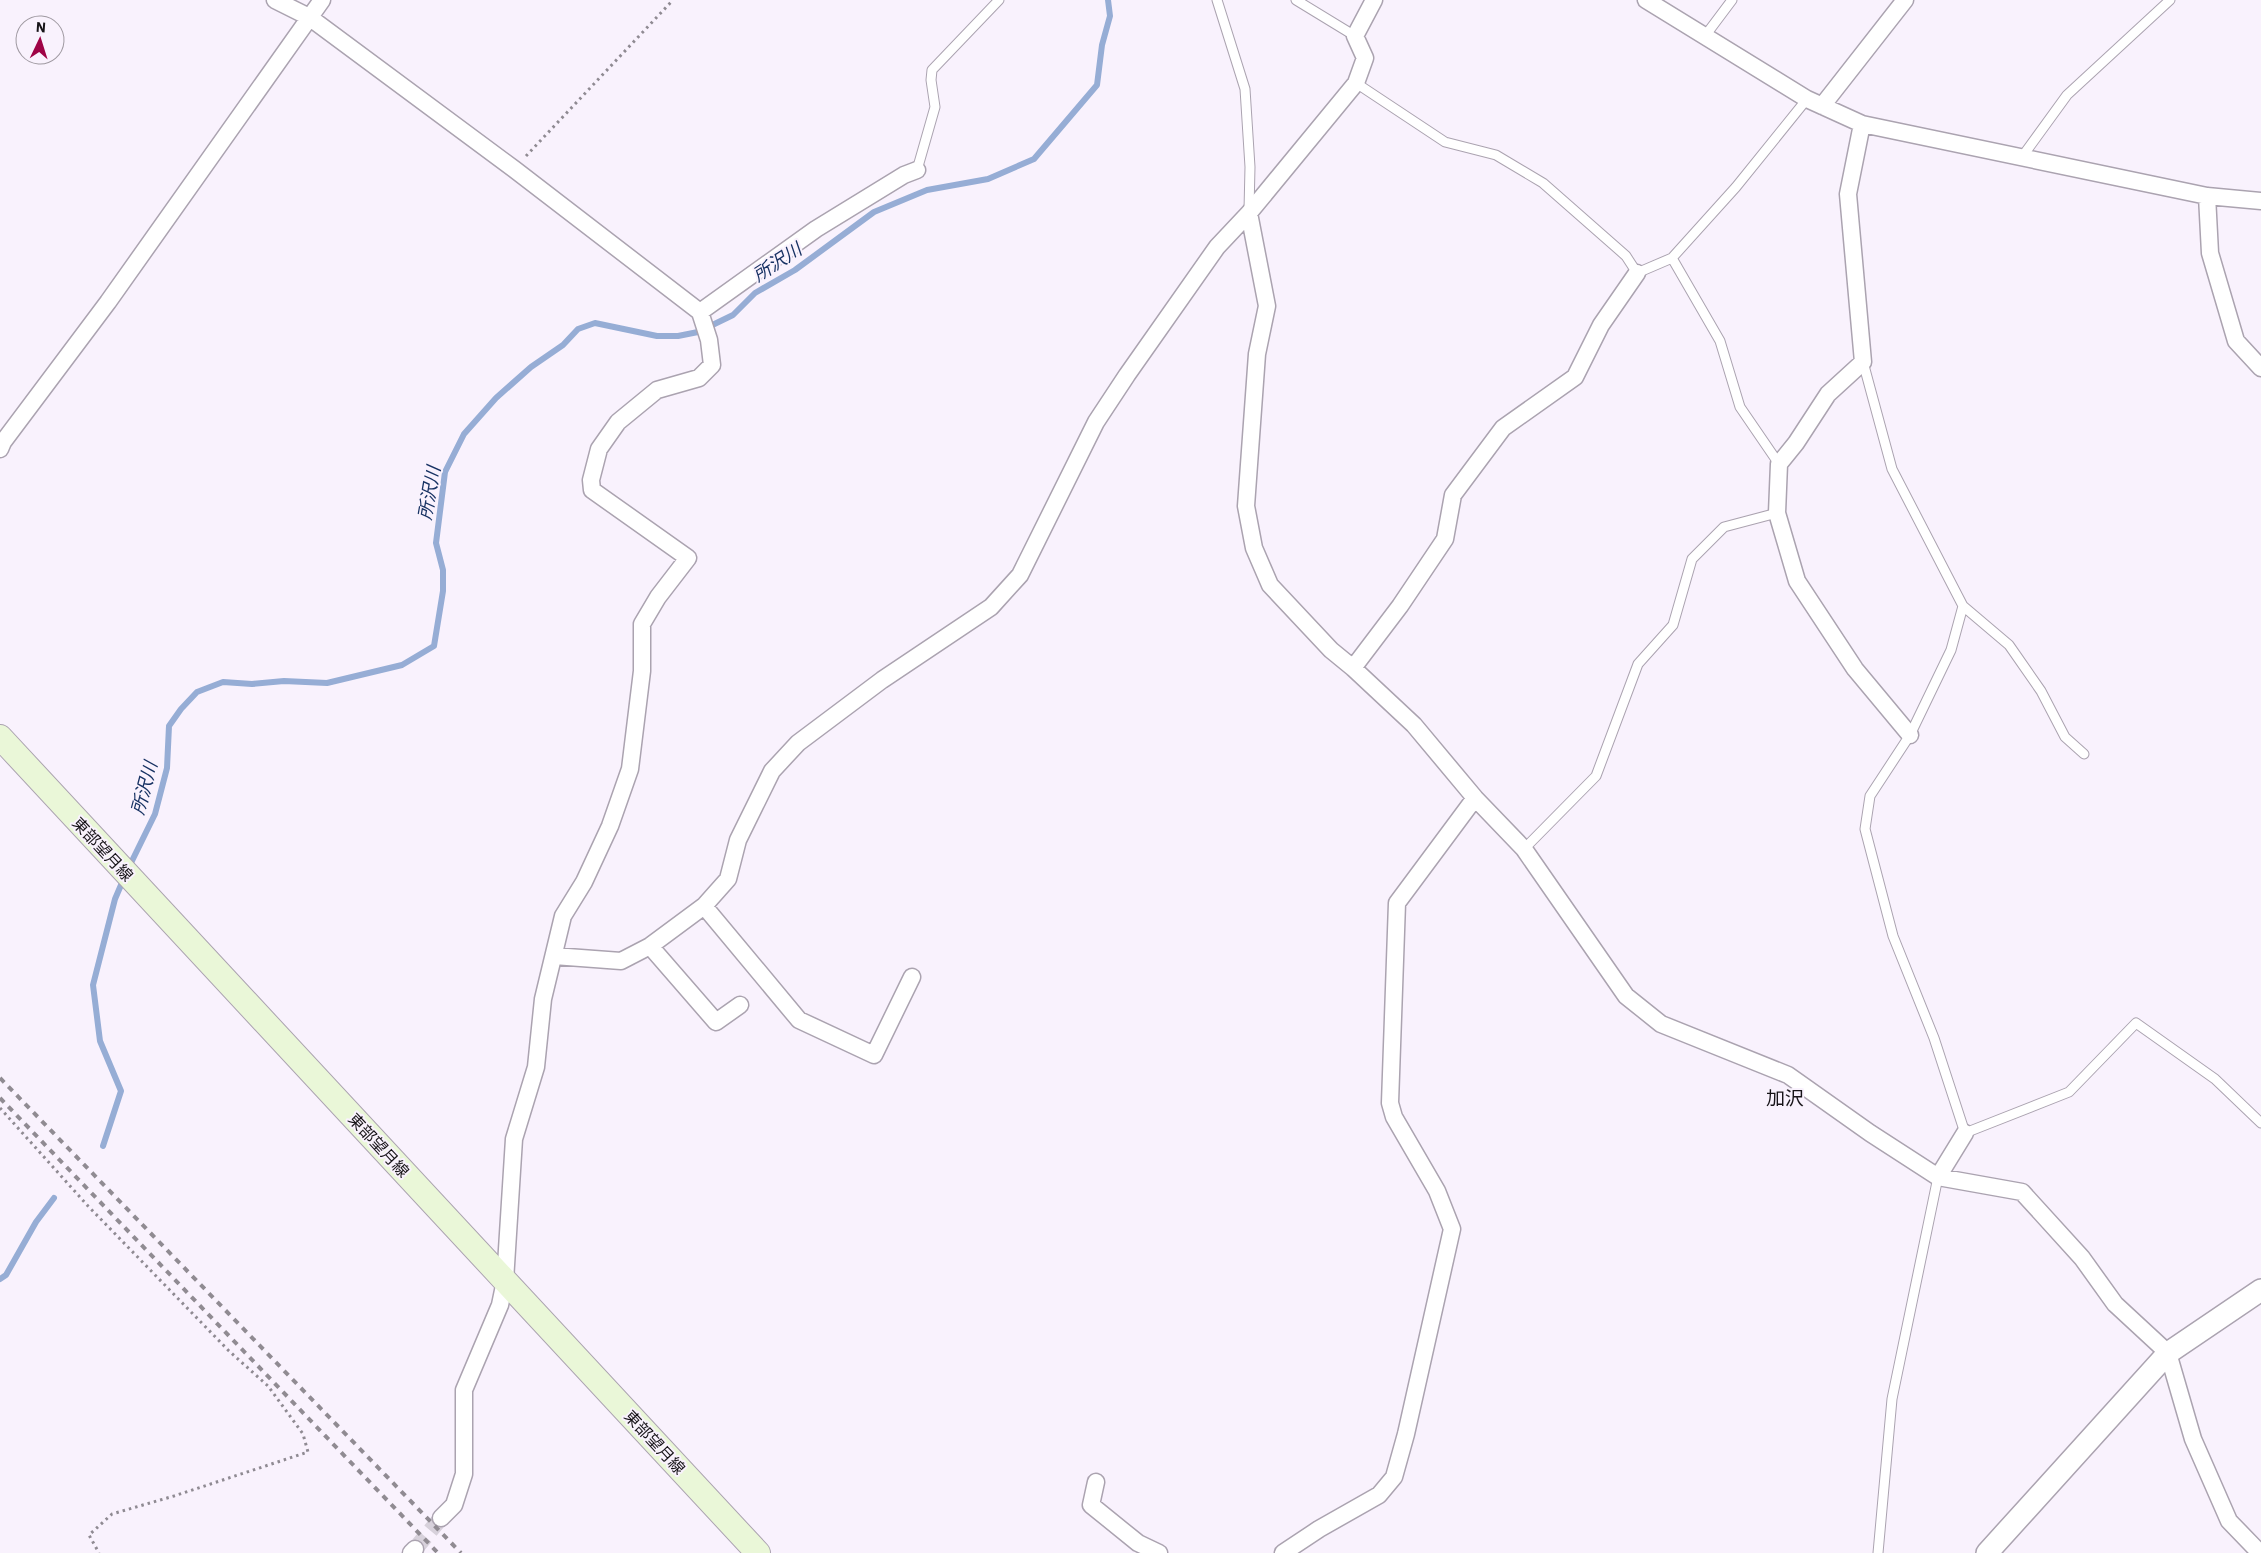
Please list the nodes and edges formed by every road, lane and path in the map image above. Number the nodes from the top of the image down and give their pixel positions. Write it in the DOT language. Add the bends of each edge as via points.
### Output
graph roads {
  1 [pos="275,0"];
  2 [pos="322,0"];
  3 [pos="673,0"];
  4 [pos="999,0"];
  5 [pos="1217,0"];
  6 [pos="1296,0"];
  7 [pos="1374,0"];
  8 [pos="1646,0"];
  9 [pos="1732,0"];
  10 [pos="1905,0"];
  11 [pos="2170,0"];
  12 [pos="309,18"];
  13 [pos="1355,36"];
  14 [pos="1705,36"];
  15 [pos="1356,83"];
  16 [pos="1814,103"];
  17 [pos="1862,124"];
  18 [pos="2022,158"];
  19 [pos="514,169"];
  20 [pos="918,170"];
  21 [pos="2207,196"];
  22 [pos="2261,200"];
  23 [pos="1249,213"];
  24 [pos="1672,258"];
  25 [pos="1637,272"];
  26 [pos="700,312"];
  27 [pos="1863,362"];
  28 [pos="2261,368"];
  29 [pos="0,449"];
  30 [pos="1779,464"];
  31 [pos="1777,513"];
  32 [pos="1963,606"];
  33 [pos="1353,668"];
  34 [pos="1910,735"];
  35 [pos="0,737"];
  36 [pos="2084,754"];
  37 [pos="1475,798"];
  38 [pos="1524,849"];
  39 [pos="704,906"];
  40 [pos="650,946"];
  41 [pos="554,956"];
  42 [pos="912,977"];
  43 [pos="740,1005"];
  44 [pos="0,1108"];
  45 [pos="2261,1123"];
  46 [pos="1965,1134"];
  47 [pos="1938,1177"];
  48 [pos="505,1281"];
  49 [pos="2261,1290"];
  50 [pos="2168,1352"];
  51 [pos="1096,1482"];
  52 [pos="441,1518"];
  53 [pos="99,1553"];
  54 [pos="758,1553"];
  55 [pos="1158,1553"];
  56 [pos="1284,1553"];
  57 [pos="1878,1553"];
  58 [pos="1987,1553"];
  59 [pos="2260,1553"];
  1 -- 12 [label="street"];
  2 -- 12 [label="street"];
  3 -- 19 [label="path"];
  4 -- 20 [label="lane" via="932,70 935,107"];
  5 -- 23 [label="lane" via="1244,89 1250,167"];
  6 -- 13 [label="lane"];
  7 -- 13 [label="street"];
  8 -- 14 [label="street"];
  9 -- 14 [label="lane"];
  10 -- 16 [label="street"];
  11 -- 18 [label="lane" via="2067,95"];
  12 -- 19 [label="street"];
  12 -- 29 [label="street"];
  13 -- 15 [label="street" via="1365,58"];
  14 -- 16 [label="street"];
  15 -- 23 [label="street"];
  15 -- 25 [label="lane" via="1446,142 1496,155 1543,183 1626,256"];
  16 -- 17 [label="street"];
  16 -- 24 [label="lane"];
  17 -- 18 [label="street"];
  17 -- 27 [label="street" via="1848,194"];
  18 -- 21 [label="street"];
  19 -- 26 [label="street"];
  20 -- 26 [label="street" via="904,174 816,229"];
  21 -- 22 [label="street"];
  21 -- 28 [label="street" via="2210,253 2236,341"];
  23 -- 33 [label="street" via="1267,306 1257,354 1246,506 1254,548 1270,585 1331,650"];
  23 -- 39 [label="street" via="1218,247 1096,422 1020,575 990,606 798,743 772,771 738,840 728,879"];
  24 -- 25 [label="lane"];
  24 -- 30 [label="lane" via="1720,341 1740,407"];
  25 -- 33 [label="street" via="1601,325 1575,377 1503,428 1453,495 1444,539 1400,606"];
  26 -- 41 [label="street" via="709,340 712,365 699,378 657,390 618,422 600,449 591,480 592,490 688,558 642,624 642,671 630,769 610,826 584,882 563,916"];
  27 -- 30 [label="street" via="1828,394"];
  27 -- 32 [label="lane" via="1892,469"];
  30 -- 31 [label="street"];
  31 -- 34 [label="street" via="1797,581 1855,669"];
  31 -- 38 [label="lane" via="1724,528 1692,559 1674,625 1638,664 1596,776"];
  32 -- 34 [label="lane" via="1951,650"];
  32 -- 36 [label="lane" via="2009,645 2041,691 2065,737"];
  33 -- 37 [label="street" via="1414,725"];
  34 -- 46 [label="lane" via="1870,796 1865,829 1892,936 1934,1038"];
  35 -- 48 [label="main road, 東部望月線"];
  37 -- 38 [label="street"];
  37 -- 56 [label="street" via="1397,903 1390,1104 1394,1117 1437,1191 1452,1229 1406,1434 1394,1476 1379,1495"];
  38 -- 47 [label="street" via="1626,996 1661,1024 1788,1075"];
  39 -- 40 [label="street"];
  39 -- 42 [label="street" via="800,1020 874,1055"];
  40 -- 41 [label="street" via="621,961"];
  40 -- 43 [label="street" via="716,1022"];
  41 -- 48 [label="street" via="543,998 536,1067 514,1139"];
  44 -- 53 [label="path" via="88,1206 229,1351 268,1386 303,1434 308,1452 112,1514 89,1535"];
  45 -- 46 [label="lane" via="2215,1079 2136,1022 2069,1092"];
  46 -- 47 [label="street"];
  47 -- 50 [label="street" via="2022,1192 2082,1258 2115,1304"];
  47 -- 57 [label="lane" via="1892,1399"];
  48 -- 52 [label="street" via="500,1306 464,1390 464,1474 454,1505"];
  48 -- 54 [label="main road, 東部望月線"];
  49 -- 50 [label="street"];
  50 -- 58 [label="street"];
  50 -- 59 [label="street" via="2193,1438 2229,1521"];
  51 -- 55 [label="street" via="1091,1505 1138,1543"];
}
